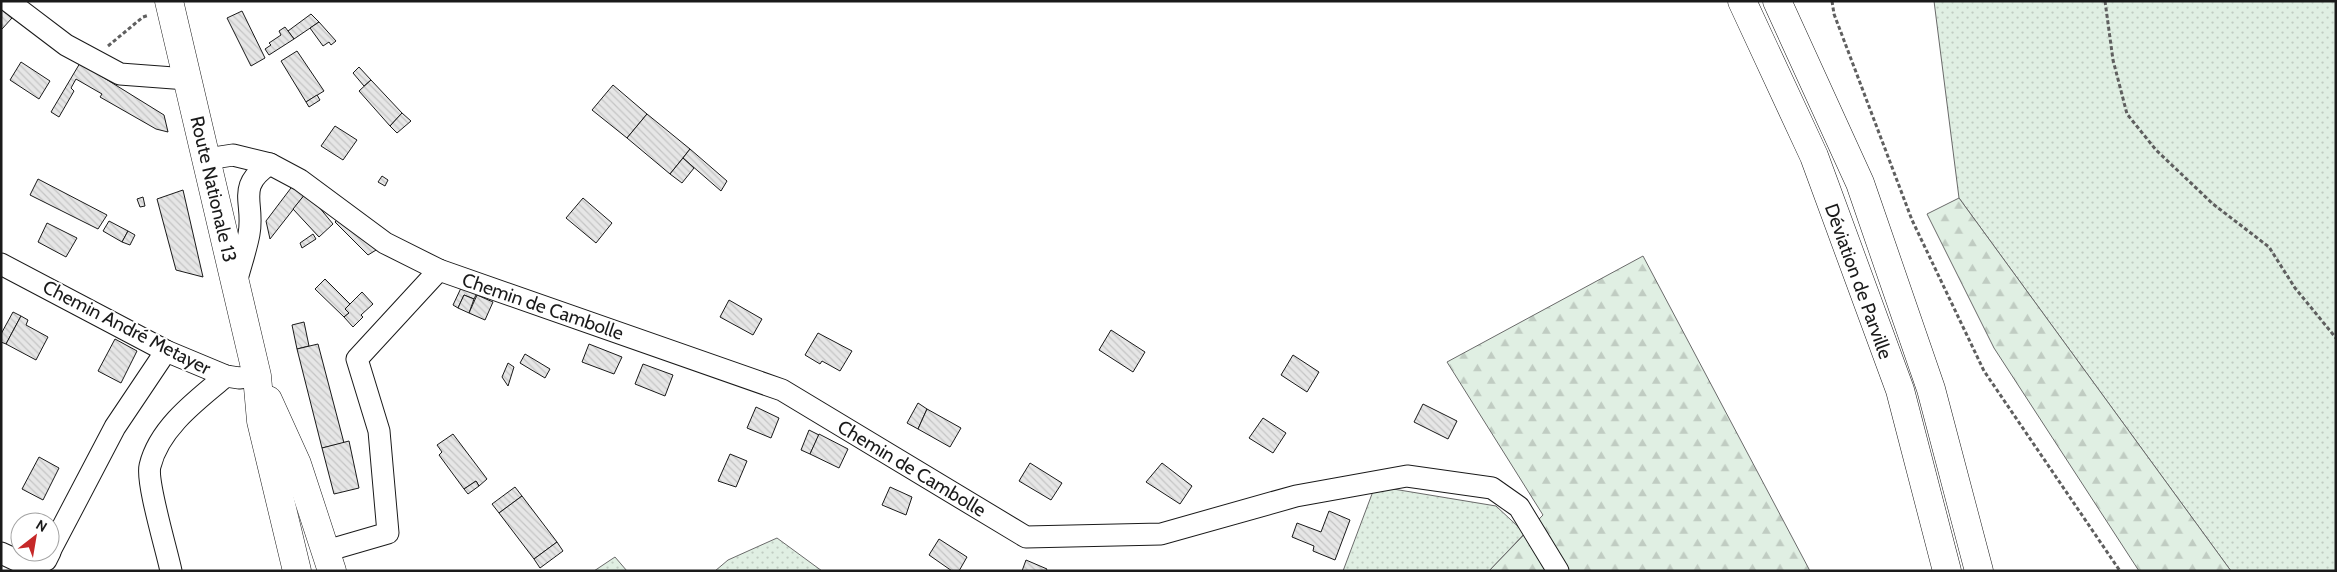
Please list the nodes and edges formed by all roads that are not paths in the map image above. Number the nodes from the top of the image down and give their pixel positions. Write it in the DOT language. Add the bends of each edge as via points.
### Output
graph roads {
  1 [pos="8,1"];
  2 [pos="1742,1"];
  3 [pos="1777,1"];
  4 [pos="170,4"];
  5 [pos="188,79"];
  6 [pos="207,159"];
  7 [pos="270,164"];
  8 [pos="1,264"];
  9 [pos="438,270"];
  10 [pos="236,284"];
  11 [pos="166,351"];
  12 [pos="226,376"];
  13 [pos="257,376"];
  14 [pos="60,533"];
  15 [pos="329,561"];
  16 [pos="20,562"];
  17 [pos="40,562"];
  18 [pos="171,571"];
  19 [pos="297,571"];
  20 [pos="1558,571"];
  21 [pos="1947,571"];
  22 [pos="1979,571"];
  1 -- 5 [label="street" via="66,45 120,74"];
  2 -- 21 [label="main road, Déviation de Parville" via="1814,156 1900,390"];
  3 -- 22 [label="main road, Déviation de Parville" via="1860,183 1931,389"];
  4 -- 5 [label="main road, Route Nationale 13"];
  5 -- 6 [label="main road, Route Nationale 13"];
  6 -- 7 [label="street, Chemin de Cambolle" via="233,155"];
  6 -- 10 [label="main road, Route Nationale 13"];
  7 -- 9 [label="street, Chemin de Cambolle" via="300,180 385,243"];
  7 -- 10 [label="street" via="250,184 250,232"];
  8 -- 11 [label="street, Chemin André Metayer"];
  9 -- 15 [label="street" via="357,359 379,431 388,534"];
  9 -- 20 [label="street, Chemin de Cambolle" via="782,390 1026,537 1161,534 1296,496 1407,476 1492,488 1519,507"];
  10 -- 13 [label="main road, Route Nationale 13"];
  11 -- 12 [label="street, Chemin André Metayer"];
  11 -- 14 [label="street" via="115,427"];
  12 -- 13 [label="street, Chemin André Metayer"];
  12 -- 18 [label="street" via="195,402 163,437 150,467 151,485"];
  13 -- 15 [label="main road, Route Nationale 13" via="297,464"];
  13 -- 19 [label="main road, Route Nationale 13" via="261,422"];
  16 -- 17 [label="street" via="28,566"];
}
